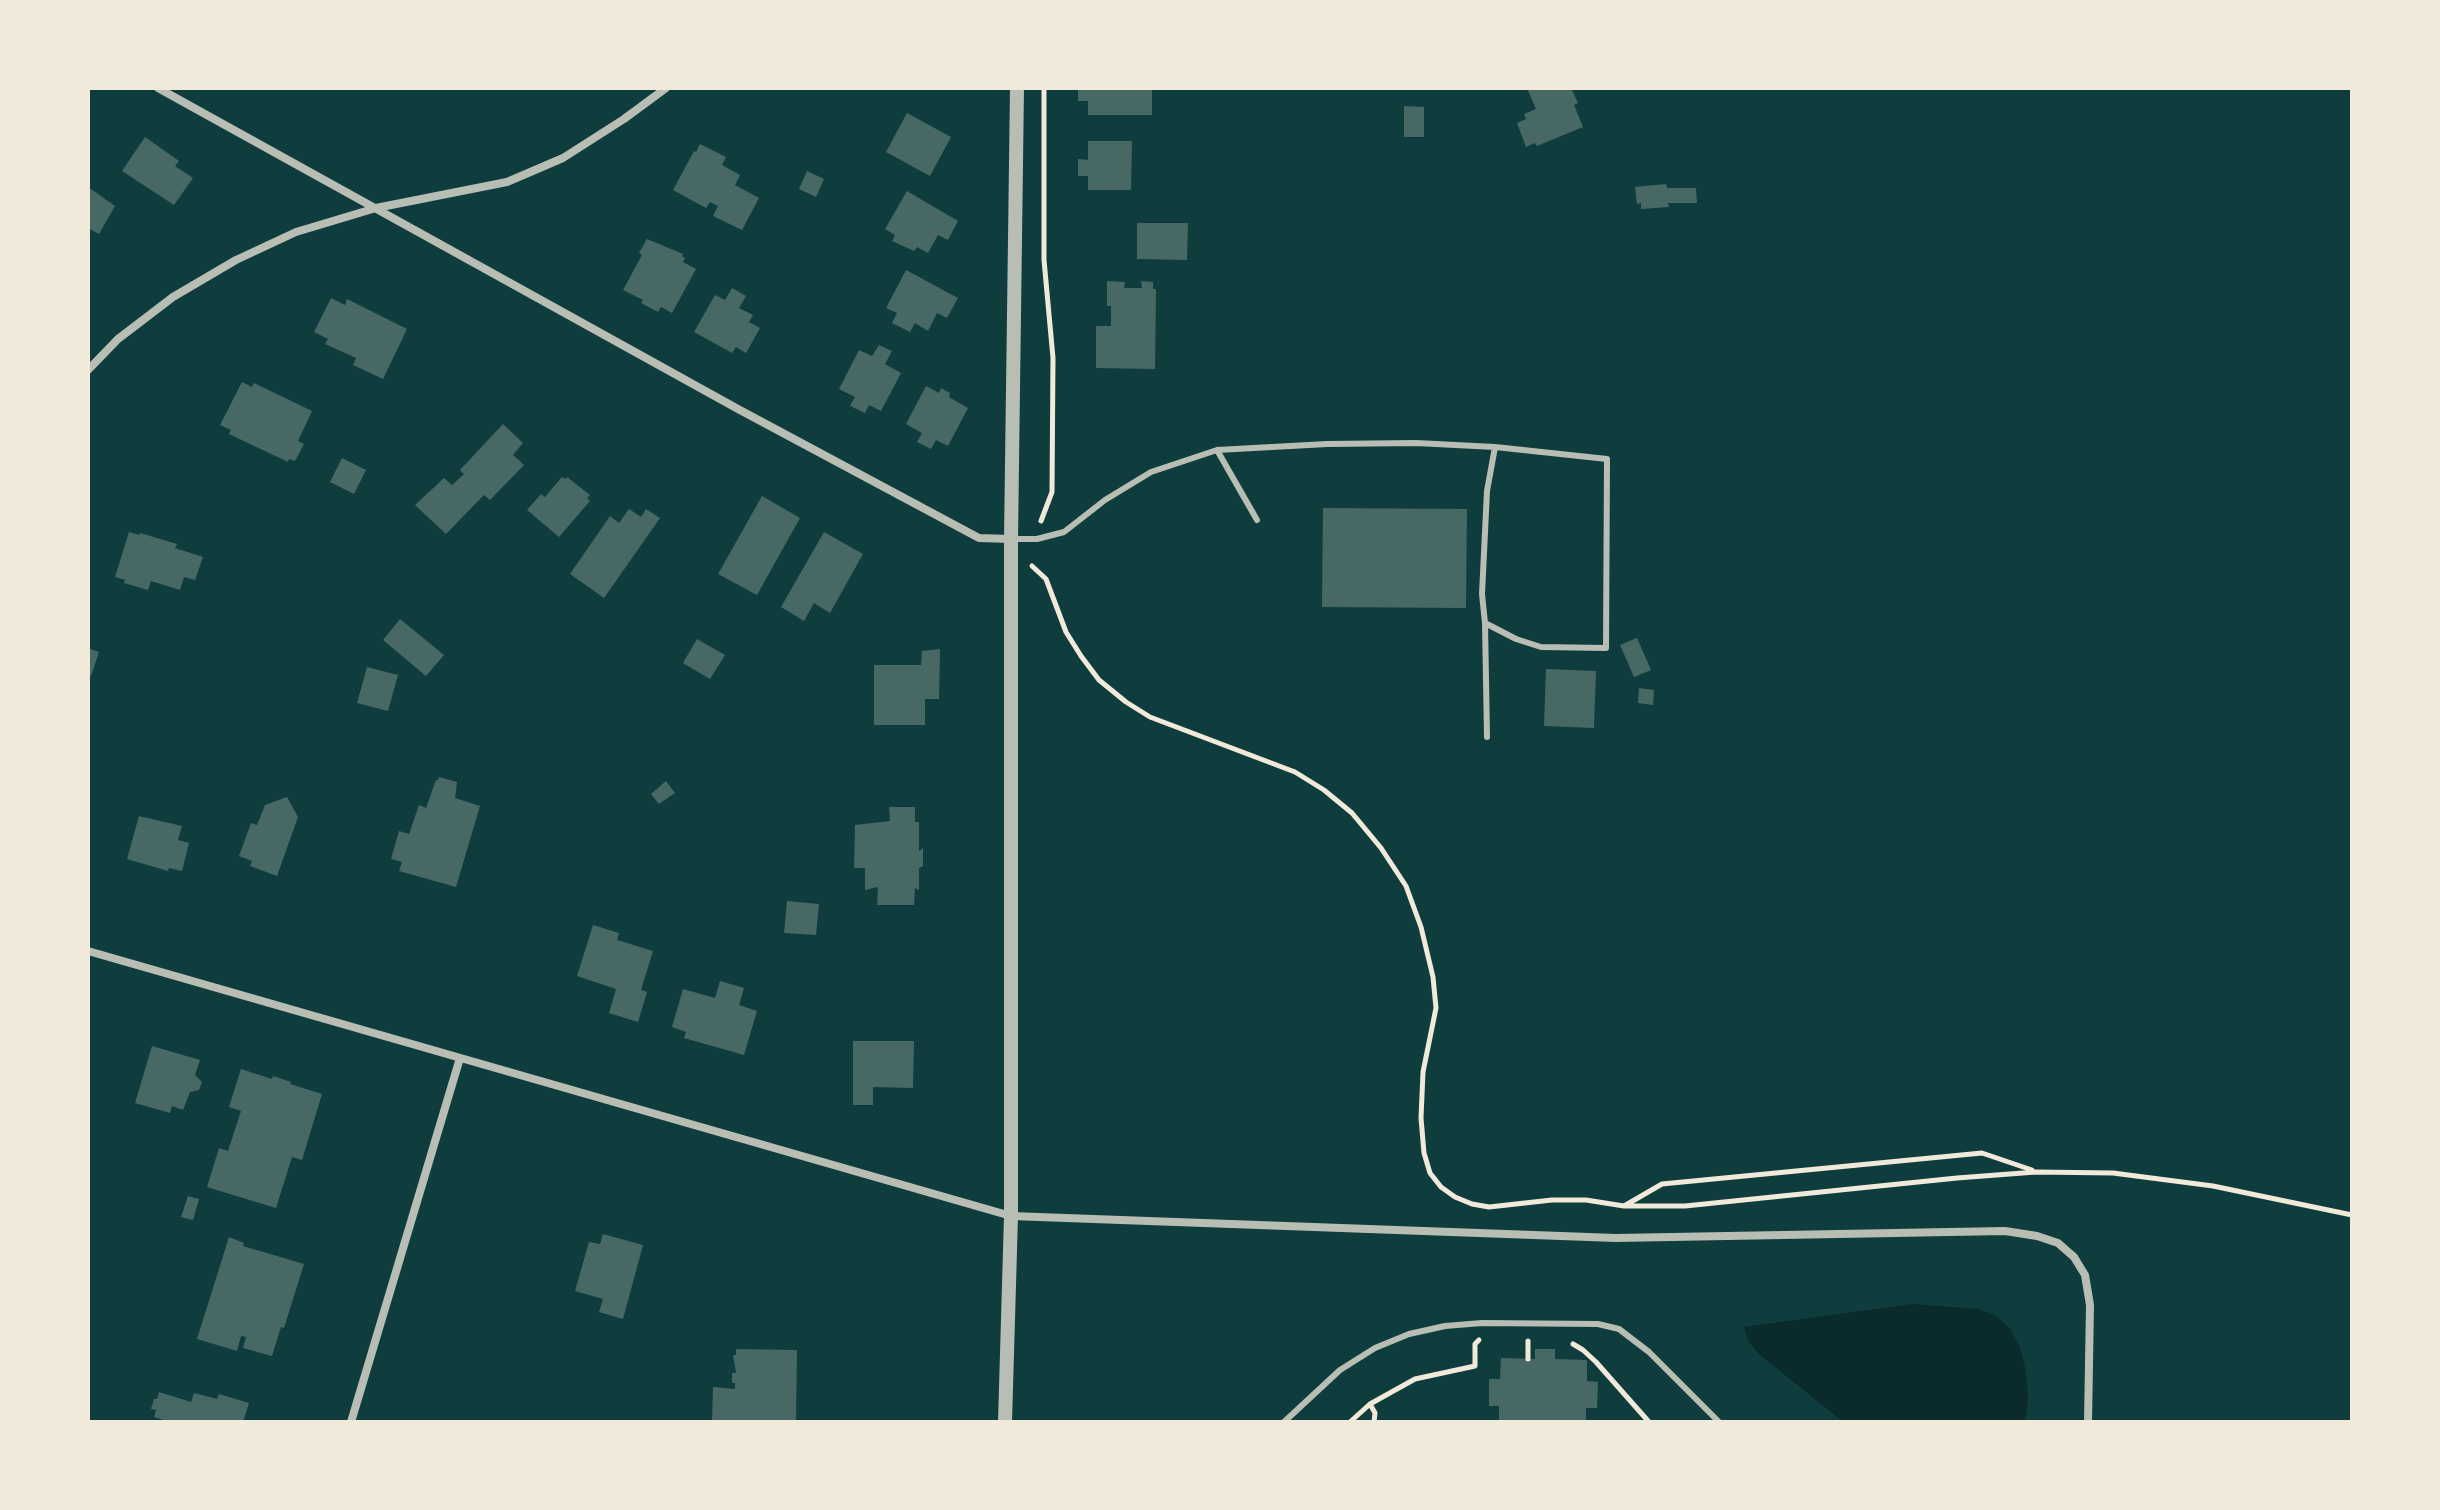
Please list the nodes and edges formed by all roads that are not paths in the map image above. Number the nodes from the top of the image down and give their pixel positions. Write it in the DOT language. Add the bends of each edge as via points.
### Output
graph roads {
  1 [pos="158,88"];
  2 [pos="666,88"];
  3 [pos="1017,88"];
  4 [pos="376,208"];
  5 [pos="88,370"];
  6 [pos="1495,447"];
  7 [pos="1217,450"];
  8 [pos="1257,520"];
  9 [pos="1011,539"];
  10 [pos="1485,623"];
  11 [pos="1487,737"];
  12 [pos="88,951"];
  13 [pos="460,1058"];
  14 [pos="1011,1216"];
  15 [pos="351,1422"];
  16 [pos="1005,1422"];
  17 [pos="1284,1422"];
  18 [pos="1719,1422"];
  19 [pos="2088,1422"];
  1 -- 4 [label="street"];
  2 -- 4 [label="street" via="563,158 507,182"];
  3 -- 9 [label="street"];
  4 -- 5 [label="street" via="296,232 236,260 173,297"];
  4 -- 9 [label="street" via="979,538"];
  6 -- 7 [label="lane" via="1416,443"];
  6 -- 10 [label="lane" via="1487,491"];
  6 -- 10 [label="lane" via="1607,459 1606,648 1541,647"];
  7 -- 8 [label="lane"];
  7 -- 9 [label="lane" via="1151,472 1064,532"];
  9 -- 14 [label="street"];
  10 -- 11 [label="lane"];
  12 -- 13 [label="street"];
  13 -- 14 [label="street"];
  13 -- 15 [label="street"];
  14 -- 16 [label="street"];
  14 -- 19 [label="street" via="1616,1238 2005,1231 2037,1236 2058,1243 2085,1275 2090,1305"];
  17 -- 18 [label="lane" via="1340,1370 1375,1348 1433,1328 1482,1323 1598,1324 1619,1329"];
}
